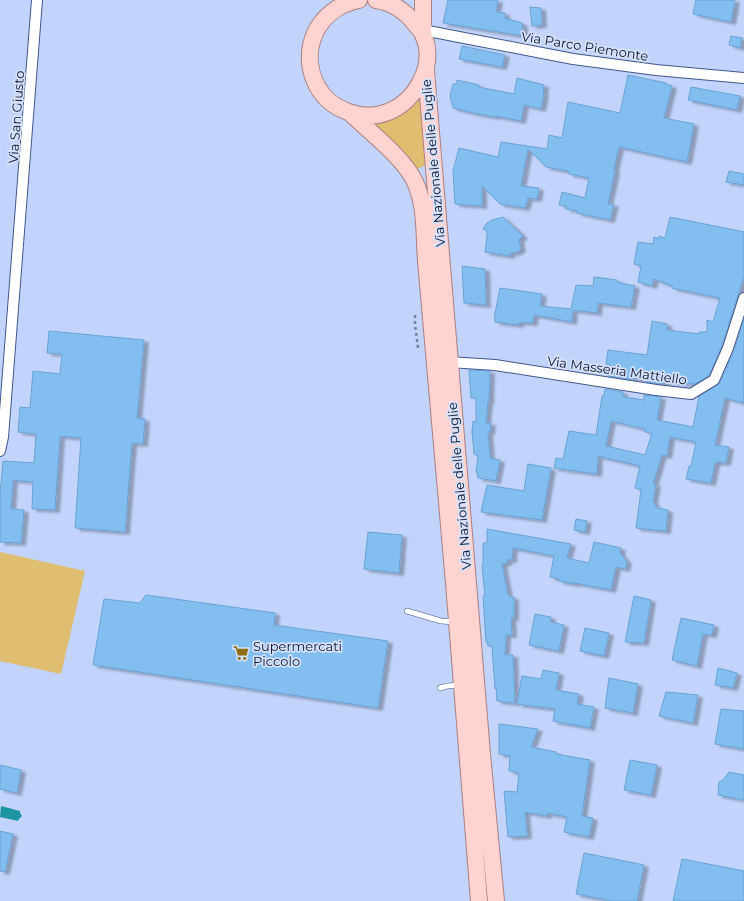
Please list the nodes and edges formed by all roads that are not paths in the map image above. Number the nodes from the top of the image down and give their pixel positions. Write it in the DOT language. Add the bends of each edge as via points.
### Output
graph roads {
  1 [pos="38,0"];
  2 [pos="339,0"];
  3 [pos="359,0"];
  4 [pos="376,0"];
  5 [pos="423,0"];
  6 [pos="320,23"];
  7 [pos="423,32"];
  8 [pos="426,71"];
  9 [pos="744,78"];
  10 [pos="350,113"];
  11 [pos="744,298"];
  12 [pos="449,362"];
  13 [pos="0,451"];
  14 [pos="407,611"];
  15 [pos="457,622"];
  16 [pos="462,685"];
  17 [pos="440,688"];
  18 [pos="479,901"];
  19 [pos="496,901"];
  1 -- 13 [label="street, Via San Giusto"];
  2 -- 6 [label="main road, Via Nazionale delle Puglie"];
  3 -- 6 [label="main road, Via Nazionale delle Puglie" via="348,2 333,10"];
  4 -- 7 [label="main road, Via Nazionale delle Puglie" via="399,8"];
  5 -- 7 [label="main road, Via Nazionale delle Puglie"];
  6 -- 10 [label="main road, Via Nazionale delle Puglie" via="312,40 309,58 312,76 320,92 329,101"];
  7 -- 8 [label="main road, Via Nazionale delle Puglie" via="427,52"];
  7 -- 9 [label="street, Via Parco Piemonte" via="573,59"];
  8 -- 10 [label="main road, Via Nazionale delle Puglie" via="417,88 404,103 388,112 369,116"];
  8 -- 12 [label="main road, Via Nazionale delle Puglie"];
  10 -- 15 [label="main road, Via Nazionale delle Puglie" via="400,160 415,182 423,208"];
  11 -- 12 [label="street, Via Masseria Mattiello" via="728,348 714,380 691,394 496,365"];
  12 -- 19 [label="main road, Via Nazionale delle Puglie"];
  14 -- 15 [label="lane" via="441,621"];
  15 -- 16 [label="main road, Via Nazionale delle Puglie"];
  16 -- 17 [label="lane"];
  16 -- 18 [label="main road, Via Nazionale delle Puglie"];
}
